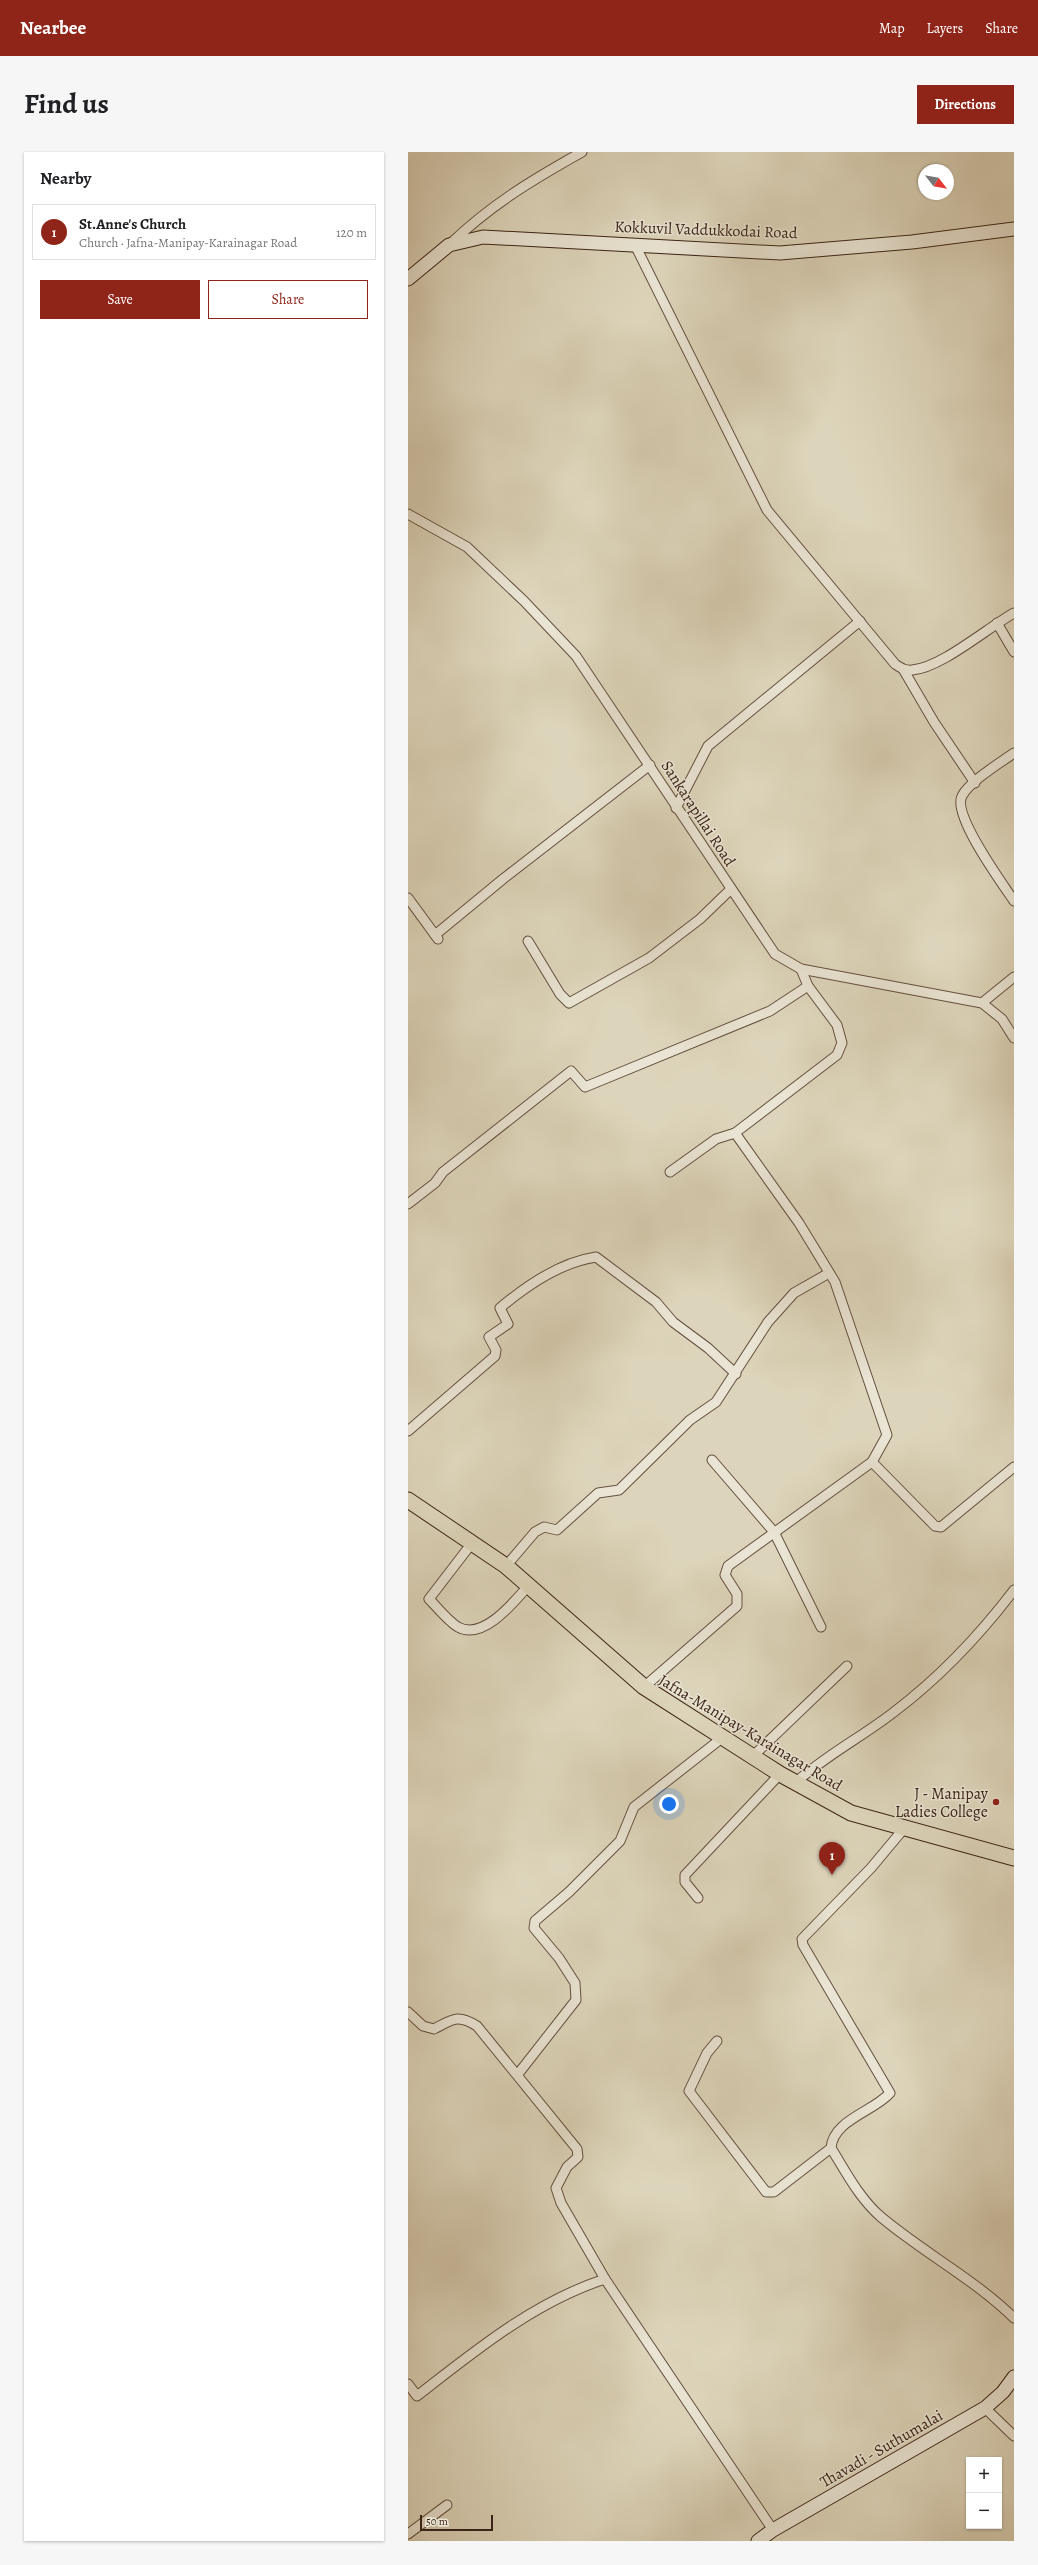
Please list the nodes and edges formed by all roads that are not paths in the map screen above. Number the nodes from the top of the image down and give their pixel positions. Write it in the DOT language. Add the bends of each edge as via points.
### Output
graph roads {
  1 [pos="582,152"];
  2 [pos="1014,229"];
  3 [pos="449,245"];
  4 [pos="635,245"];
  5 [pos="408,279"];
  6 [pos="408,514"];
  7 [pos="1014,613"];
  8 [pos="860,622"];
  9 [pos="997,622"];
  10 [pos="1014,652"];
  11 [pos="903,670"];
  12 [pos="1014,753"];
  13 [pos="650,765"];
  14 [pos="975,783"];
  15 [pos="676,808"];
  16 [pos="731,889"];
  17 [pos="408,898"];
  18 [pos="1014,901"];
  19 [pos="528,941"];
  20 [pos="801,968"];
  21 [pos="1014,977"];
  22 [pos="808,986"];
  23 [pos="982,1003"];
  24 [pos="1014,1038"];
  25 [pos="735,1133"];
  26 [pos="670,1172"];
  27 [pos="408,1204"];
  28 [pos="829,1273"];
  29 [pos="736,1374"];
  30 [pos="408,1431"];
  31 [pos="712,1460"];
  32 [pos="872,1462"];
  33 [pos="1014,1467"];
  34 [pos="408,1500"];
  35 [pos="774,1532"];
  36 [pos="472,1543"];
  37 [pos="506,1566"];
  38 [pos="529,1585"];
  39 [pos="1014,1590"];
  40 [pos="821,1627"];
  41 [pos="847,1666"];
  42 [pos="644,1687"];
  43 [pos="722,1738"];
  44 [pos="752,1757"];
  45 [pos="780,1774"];
  46 [pos="795,1783"];
  47 [pos="906,1826"];
  48 [pos="1014,1858"];
  49 [pos="698,1898"];
  50 [pos="408,2012"];
  51 [pos="717,2041"];
  52 [pos="518,2074"];
  53 [pos="830,2148"];
  54 [pos="605,2279"];
  55 [pos="1014,2318"];
  56 [pos="1014,2377"];
  57 [pos="408,2384"];
  58 [pos="985,2408"];
  59 [pos="1014,2436"];
  60 [pos="446,2505"];
  61 [pos="773,2530"];
  62 [pos="408,2534"];
  63 [pos="758,2541"];
  1 -- 3 [label="street" via="518,188 472,223"];
  2 -- 4 [label="main road, Kokkuvil Vaddukkodai Road" via="912,242 780,253"];
  3 -- 4 [label="main road, Kokkuvil Vaddukkodai Road" via="483,237"];
  3 -- 5 [label="main road, Kokkuvil Vaddukkodai Road"];
  4 -- 8 [label="street" via="767,510"];
  6 -- 13 [label="street, Sankarapillai Road" via="467,547 524,601 576,656"];
  7 -- 9 [label="street"];
  8 -- 11 [label="street"];
  8 -- 15 [label="street" via="708,746"];
  9 -- 10 [label="street"];
  9 -- 11 [label="street" via="941,660 913,670"];
  11 -- 14 [label="street"];
  12 -- 14 [label="street"];
  13 -- 15 [label="street, Sankarapillai Road"];
  13 -- 17 [label="street" via="503,879 437,938"];
  14 -- 18 [label="street" via="962,796 962,815 995,874"];
  15 -- 16 [label="street, Sankarapillai Road"];
  16 -- 19 [label="street" via="700,918 649,958 569,1003 560,994"];
  16 -- 20 [label="street, Sankarapillai Road" via="775,954"];
  20 -- 22 [label="street"];
  20 -- 23 [label="street, Sankarapillai Road"];
  21 -- 23 [label="street"];
  22 -- 25 [label="street" via="837,1025 842,1043 837,1055"];
  22 -- 27 [label="street" via="770,1011 585,1087 571,1071 443,1172 435,1183"];
  23 -- 24 [label="street, Sankarapillai Road" via="1002,1019"];
  25 -- 26 [label="street" via="716,1140"];
  25 -- 28 [label="street" via="799,1223"];
  28 -- 29 [label="street" via="794,1293 768,1322"];
  28 -- 32 [label="street" via="835,1282 887,1435"];
  29 -- 30 [label="street" via="708,1348 673,1322 656,1302 596,1257 580,1259 521,1290 500,1308 508,1324 489,1337 496,1350 495,1356"];
  29 -- 37 [label="street" via="716,1402 690,1420 619,1490 598,1493 557,1530 544,1527 535,1532"];
  31 -- 35 [label="street"];
  32 -- 33 [label="street" via="935,1526 941,1527"];
  32 -- 35 [label="street"];
  34 -- 36 [label="main road, Jafna-Manipay-Karainagar Road"];
  35 -- 40 [label="street"];
  35 -- 42 [label="street" via="728,1566 725,1575 737,1594 737,1606"];
  36 -- 37 [label="main road, Jafna-Manipay-Karainagar Road"];
  36 -- 38 [label="street" via="429,1599 458,1627 472,1631 484,1627 509,1607"];
  37 -- 38 [label="main road, Jafna-Manipay-Karainagar Road"];
  38 -- 42 [label="main road, Jafna-Manipay-Karainagar Road"];
  39 -- 46 [label="street" via="986,1627 928,1685 893,1713 816,1764"];
  41 -- 44 [label="street"];
  42 -- 43 [label="main road, Jafna-Manipay-Karainagar Road"];
  43 -- 44 [label="main road, Jafna-Manipay-Karainagar Road"];
  43 -- 52 [label="street" via="634,1807 620,1841 569,1892 535,1921 534,1928 559,1958 574,1983 576,2000"];
  44 -- 45 [label="main road, Jafna-Manipay-Karainagar Road"];
  45 -- 46 [label="main road, Jafna-Manipay-Karainagar Road"];
  45 -- 49 [label="street" via="686,1876 685,1882"];
  46 -- 47 [label="main road, Jafna-Manipay-Karainagar Road" via="851,1813"];
  47 -- 48 [label="main road, Jafna-Manipay-Karainagar Road"];
  47 -- 53 [label="street" via="871,1868 802,1939 803,1945 890,2093 881,2103 843,2125 831,2139"];
  50 -- 52 [label="street" via="423,2026 434,2029 451,2020 464,2018 477,2026"];
  51 -- 53 [label="street" via="707,2053 689,2091 766,2192 774,2192"];
  52 -- 54 [label="street" via="577,2149 578,2157 568,2167 556,2188 561,2203"];
  53 -- 55 [label="street" via="862,2196 880,2216 996,2301"];
  54 -- 57 [label="street" via="579,2288 490,2338 417,2396"];
  54 -- 61 [label="street"];
  56 -- 58 [label="main road, Thavadi - Suthumalai" via="1003,2392"];
  58 -- 59 [label="street"];
  58 -- 61 [label="main road, Thavadi - Suthumalai"];
  60 -- 62 [label="street"];
  61 -- 63 [label="main road, Thavadi - Suthumalai"];
}
